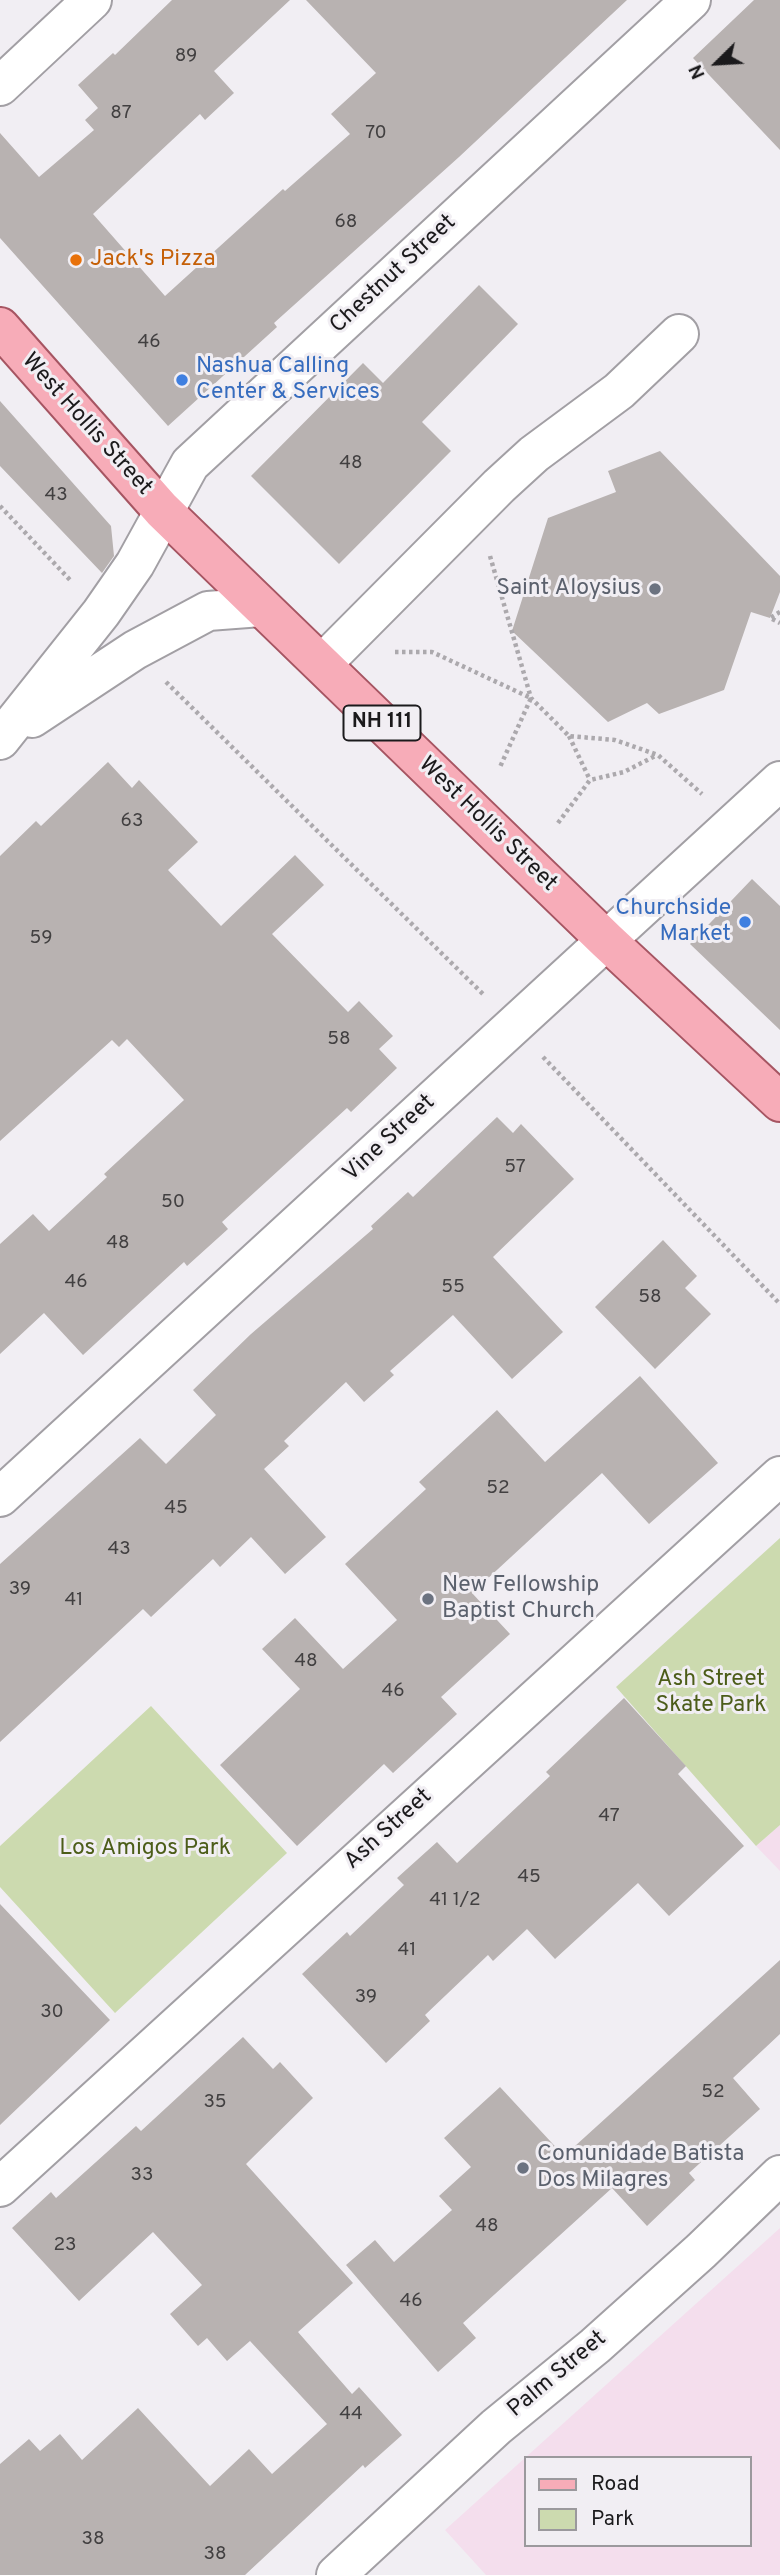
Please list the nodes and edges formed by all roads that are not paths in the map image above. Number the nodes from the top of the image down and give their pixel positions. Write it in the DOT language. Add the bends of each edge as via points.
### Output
graph roads {
  1 [pos="92,0"];
  2 [pos="691,0"];
  3 [pos="0,86"];
  4 [pos="0,327"];
  5 [pos="679,334"];
  6 [pos="162,510"];
  7 [pos="261,607"];
  8 [pos="322,664"];
  9 [pos="0,742"];
  10 [pos="780,780"];
  11 [pos="607,941"];
  12 [pos="780,1102"];
  13 [pos="780,1476"];
  14 [pos="0,1497"];
  15 [pos="780,2175"];
  16 [pos="0,2187"];
  17 [pos="336,2575"];
  1 -- 3 [label="street"];
  2 -- 6 [label="street, Chestnut Street" via="190,464"];
  4 -- 6 [label="main road, West Hollis Street / NH 111"];
  5 -- 8 [label="street" via="619,391 499,486"];
  6 -- 7 [label="main road, West Hollis Street / NH 111"];
  6 -- 9 [label="street, Chestnut Street" via="135,564 101,613"];
  7 -- 8 [label="main road, West Hollis Street / NH 111"];
  7 -- 9 [label="street, Chestnut Street" via="208,611 135,650"];
  8 -- 11 [label="main road, West Hollis Street / NH 111"];
  10 -- 11 [label="street, Vine Street"];
  11 -- 12 [label="main road, West Hollis Street / NH 111"];
  11 -- 14 [label="street, Vine Street"];
  13 -- 16 [label="street, Ash Street"];
  15 -- 17 [label="street, Palm Street" via="701,2251 496,2427"];
}
